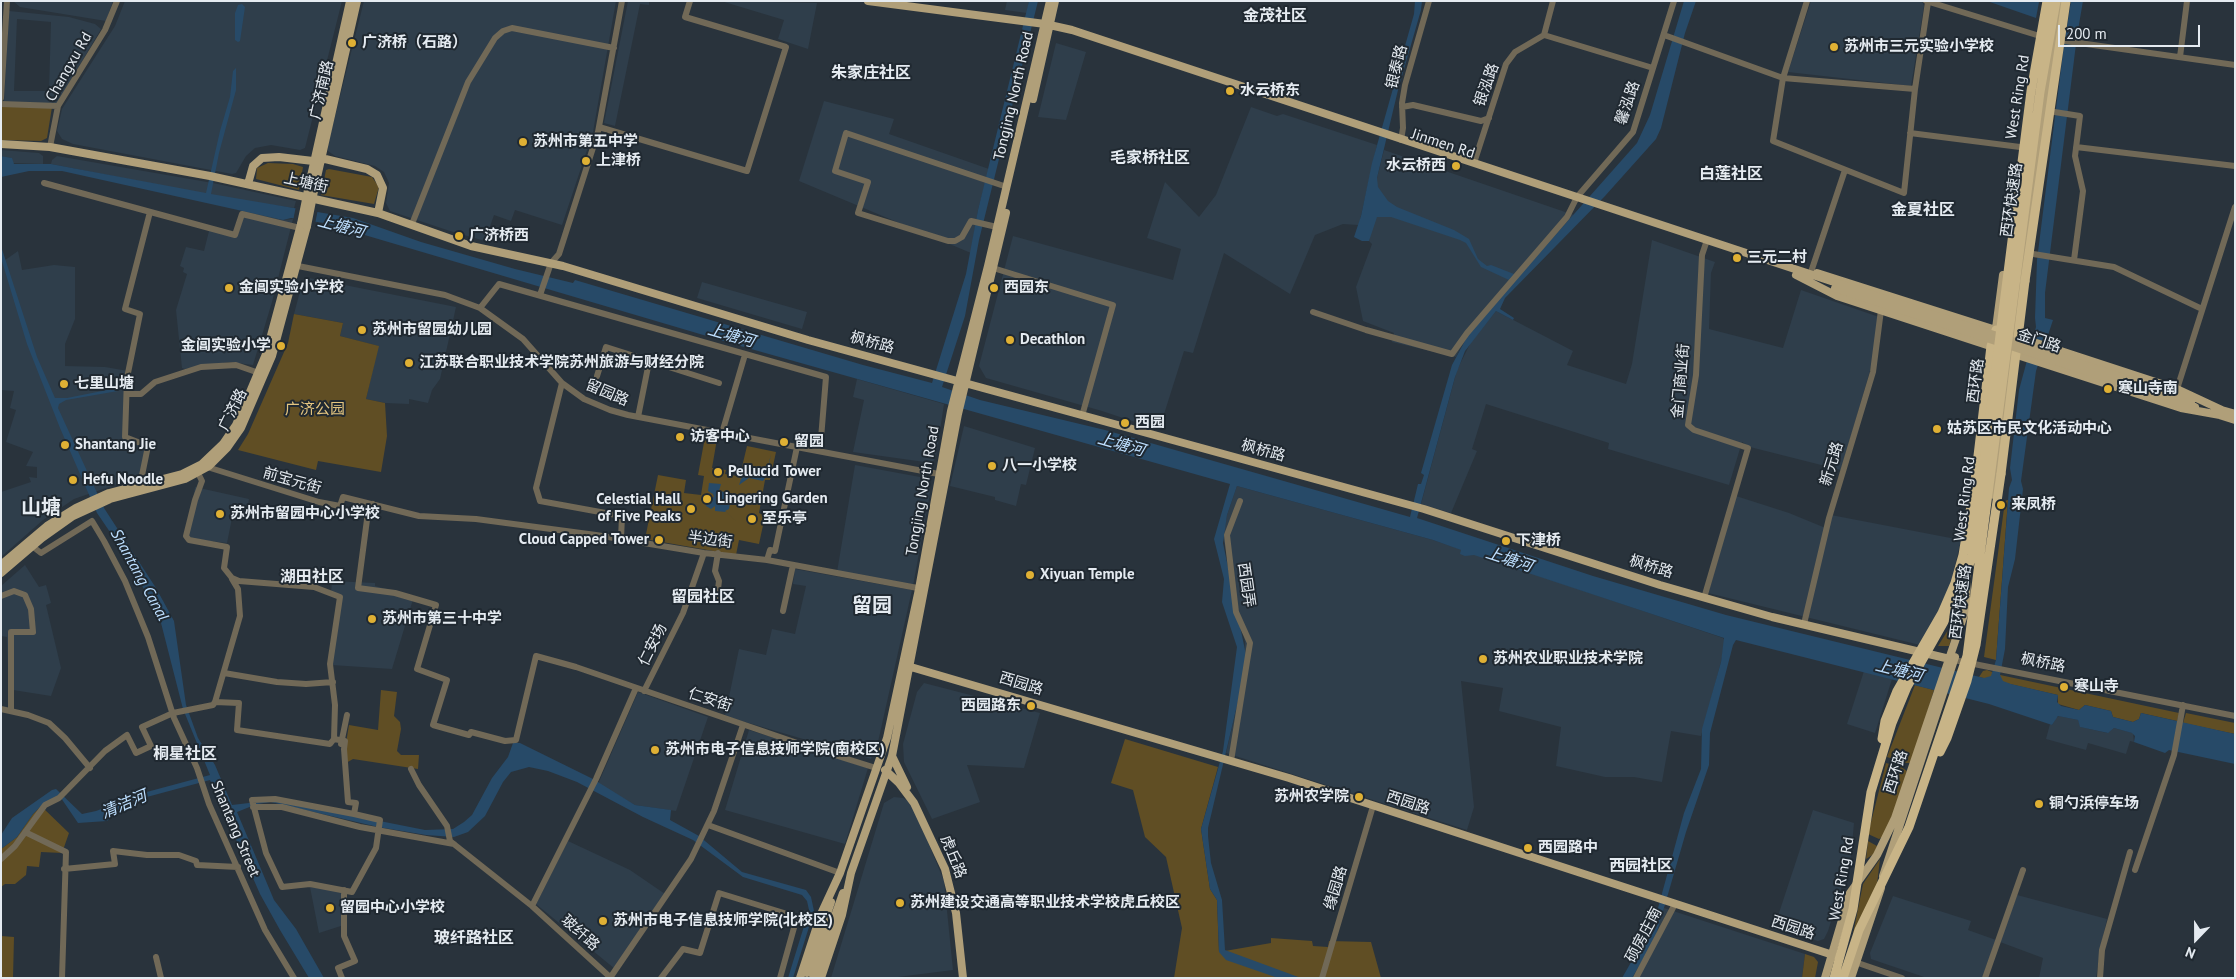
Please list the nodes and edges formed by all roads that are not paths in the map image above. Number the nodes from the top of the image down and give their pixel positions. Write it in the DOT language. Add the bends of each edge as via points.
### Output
graph roads {
  1 [pos="7,1"];
  2 [pos="117,1"];
  3 [pos="350,1"];
  4 [pos="357,1"];
  5 [pos="622,1"];
  6 [pos="690,1"];
  7 [pos="868,1"];
  8 [pos="1050,1"];
  9 [pos="1055,1"];
  10 [pos="1429,1"];
  11 [pos="1553,1"];
  12 [pos="1674,1"];
  13 [pos="1807,1"];
  14 [pos="2043,1"];
  15 [pos="2047,1"];
  16 [pos="2056,1"];
  17 [pos="2062,1"];
  18 [pos="2066,1"];
  19 [pos="2187,1"];
  20 [pos="1926,2"];
  21 [pos="916,5"];
  22 [pos="1045,26"];
  23 [pos="1544,35"];
  24 [pos="1667,36"];
  25 [pos="2037,36"];
  26 [pos="2059,40"];
  27 [pos="614,48"];
  28 [pos="2180,57"];
  29 [pos="2235,65"];
  30 [pos="1653,68"];
  31 [pos="1783,78"];
  32 [pos="1915,89"];
  33 [pos="1,98"];
  34 [pos="1,104"];
  35 [pos="58,106"];
  36 [pos="2026,106"];
  37 [pos="1402,107"];
  38 [pos="2044,109"];
  39 [pos="1489,118"];
  40 [pos="599,127"];
  41 [pos="1910,133"];
  42 [pos="1390,139"];
  43 [pos="1401,140"];
  44 [pos="1,144"];
  45 [pos="50,147"];
  46 [pos="2076,147"];
  47 [pos="2020,148"];
  48 [pos="317,159"];
  49 [pos="1474,164"];
  50 [pos="2235,166"];
  51 [pos="1845,170"];
  52 [pos="44,183"];
  53 [pos="248,184"];
  54 [pos="312,185"];
  55 [pos="1007,188"];
  56 [pos="1580,200"];
  57 [pos="2235,207"];
  58 [pos="150,212"];
  59 [pos="378,213"];
  60 [pos="412,224"];
  61 [pos="302,226"];
  62 [pos="1000,228"];
  63 [pos="1707,243"];
  64 [pos="2007,250"];
  65 [pos="2024,253"];
  66 [pos="2074,260"];
  67 [pos="551,263"];
  68 [pos="295,265"];
  69 [pos="994,268"];
  70 [pos="1811,272"];
  71 [pos="1797,273"];
  72 [pos="1836,286"];
  73 [pos="540,294"];
  74 [pos="480,308"];
  75 [pos="2202,309"];
  76 [pos="1881,310"];
  77 [pos="1313,312"];
  78 [pos="1996,330"];
  79 [pos="2016,336"];
  80 [pos="1993,347"];
  81 [pos="2018,355"];
  82 [pos="744,358"];
  83 [pos="649,362"];
  84 [pos="259,373"];
  85 [pos="597,376"];
  86 [pos="962,382"];
  87 [pos="562,383"];
  88 [pos="718,383"];
  89 [pos="2177,389"];
  90 [pos="127,394"];
  91 [pos="2221,412"];
  92 [pos="2235,414"];
  93 [pos="1082,416"];
  94 [pos="638,417"];
  95 [pos="2235,420"];
  96 [pos="722,433"];
  97 [pos="797,447"];
  98 [pos="820,451"];
  99 [pos="200,468"];
  100 [pos="944,475"];
  101 [pos="140,485"];
  102 [pos="128,491"];
  103 [pos="1240,501"];
  104 [pos="373,504"];
  105 [pos="49,529"];
  106 [pos="621,539"];
  107 [pos="32,546"];
  108 [pos="718,553"];
  109 [pos="704,554"];
  110 [pos="768,560"];
  111 [pos="1,565"];
  112 [pos="793,565"];
  113 [pos="1,573"];
  114 [pos="232,578"];
  115 [pos="922,589"];
  116 [pos="1,596"];
  117 [pos="717,597"];
  118 [pos="1704,598"];
  119 [pos="783,611"];
  120 [pos="1804,624"];
  121 [pos="1952,659"];
  122 [pos="906,665"];
  123 [pos="224,673"];
  124 [pos="333,682"];
  125 [pos="636,688"];
  126 [pos="644,691"];
  127 [pos="1938,698"];
  128 [pos="216,702"];
  129 [pos="2183,705"];
  130 [pos="1,709"];
  131 [pos="11,711"];
  132 [pos="172,713"];
  133 [pos="346,716"];
  134 [pos="2235,716"];
  135 [pos="743,725"];
  136 [pos="334,739"];
  137 [pos="892,756"];
  138 [pos="1225,759"];
  139 [pos="90,768"];
  140 [pos="876,768"];
  141 [pos="411,769"];
  142 [pos="887,771"];
  143 [pos="1876,774"];
  144 [pos="1926,779"];
  145 [pos="914,803"];
  146 [pos="252,805"];
  147 [pos="1373,806"];
  148 [pos="353,813"];
  149 [pos="708,825"];
  150 [pos="377,829"];
  151 [pos="25,832"];
  152 [pos="452,843"];
  153 [pos="2130,852"];
  154 [pos="1,859"];
  155 [pos="238,868"];
  156 [pos="64,869"];
  157 [pos="2023,870"];
  158 [pos="2135,870"];
  159 [pos="840,873"];
  160 [pos="851,875"];
  161 [pos="352,889"];
  162 [pos="344,890"];
  163 [pos="1675,904"];
  164 [pos="532,906"];
  165 [pos="1832,955"];
  166 [pos="156,957"];
  167 [pos="1855,962"];
  168 [pos="62,978"];
  169 [pos="161,978"];
  170 [pos="294,978"];
  171 [pos="342,978"];
  172 [pos="610,978"];
  173 [pos="660,978"];
  174 [pos="780,978"];
  175 [pos="800,978"];
  176 [pos="806,978"];
  177 [pos="813,978"];
  178 [pos="821,978"];
  179 [pos="963,978"];
  180 [pos="1322,978"];
  181 [pos="1636,978"];
  182 [pos="1824,978"];
  183 [pos="1834,978"];
  184 [pos="1843,978"];
  185 [pos="1850,978"];
  186 [pos="1902,978"];
  187 [pos="1985,978"];
  188 [pos="2100,978"];
  1 -- 33 [label="street"];
  2 -- 35 [label="street, Changxu Rd" via="105,30"];
  3 -- 48 [label="main road, 广济南路"];
  4 -- 48 [label="main road, 广济南路"];
  5 -- 27 [label="street"];
  6 -- 40 [label="street" via="685,17 786,47 747,171"];
  7 -- 21 [label="main road, Jinmen Rd"];
  8 -- 22 [label="main road, Tongjing North Road"];
  9 -- 22 [label="main road, Tongjing North Road"];
  10 -- 37 [label="street, 银泰路" via="1404,84"];
  11 -- 23 [label="street"];
  12 -- 24 [label="street, 馨泓路"];
  13 -- 31 [label="street"];
  14 -- 25 [label="main road"];
  15 -- 143 [label="highway, West Ring Rd, bridge" via="2027,121 1972,556 1956,602 1899,703"];
  16 -- 144 [label="highway, 西环快速路, bridge" via="2015,276 1970,638 1963,670"];
  17 -- 26 [label="main road"];
  18 -- 79 [label="highway, bridge"];
  19 -- 28 [label="street"];
  20 -- 25 [label="street"];
  20 -- 32 [label="street"];
  21 -- 22 [label="main road, Jinmen Rd"];
  22 -- 42 [label="main road, Jinmen Rd"];
  22 -- 55 [label="main road, Tongjing North Road"];
  22 -- 62 [label="main road, Tongjing North Road"];
  23 -- 30 [label="street"];
  23 -- 39 [label="street, 银泓路" via="1515,52 1506,64"];
  24 -- 30 [label="street, 馨泓路"];
  24 -- 31 [label="street"];
  25 -- 26 [label="street"];
  25 -- 36 [label="main road"];
  26 -- 28 [label="street"];
  26 -- 38 [label="main road"];
  27 -- 40 [label="street"];
  27 -- 60 [label="street" via="512,28 495,38 468,82"];
  28 -- 29 [label="street"];
  30 -- 56 [label="street, 馨泓路" via="1633,132"];
  31 -- 32 [label="street"];
  31 -- 51 [label="street" via="1773,141"];
  32 -- 41 [label="street"];
  34 -- 35 [label="street"];
  35 -- 45 [label="street, Changxu Rd"];
  36 -- 38 [label="street"];
  36 -- 47 [label="main road"];
  37 -- 39 [label="street" via="1413,105 1481,121"];
  37 -- 43 [label="street, 银泰路"];
  38 -- 46 [label="street" via="2080,116"];
  38 -- 65 [label="main road"];
  39 -- 49 [label="street, 银泓路"];
  40 -- 67 [label="street" via="559,254"];
  41 -- 47 [label="street"];
  41 -- 51 [label="street" via="1904,193"];
  42 -- 43 [label="main road, Jinmen Rd"];
  42 -- 56 [label="main road, Jinmen Rd"];
  43 -- 49 [label="main road, Jinmen Rd"];
  44 -- 45 [label="main road, 上塘街"];
  45 -- 53 [label="main road, 上塘街"];
  46 -- 50 [label="street"];
  46 -- 66 [label="street" via="2083,191"];
  47 -- 64 [label="main road"];
  48 -- 53 [label="main road" via="262,158 253,166"];
  48 -- 54 [label="main road, 广济南路"];
  48 -- 59 [label="main road" via="365,168 377,175 383,188"];
  49 -- 56 [label="main road, Jinmen Rd"];
  51 -- 70 [label="street"];
  52 -- 58 [label="street"];
  53 -- 59 [label="main road, 上塘街"];
  54 -- 61 [label="main road, 广济路, bridge"];
  55 -- 62 [label="main road, Tongjing North Road"];
  55 -- 62 [label="street" via="846,133 835,170 868,182 858,213 948,241 962,237 971,221"];
  56 -- 63 [label="main road, Jinmen Rd"];
  56 -- 77 [label="street, 馨泓路" via="1452,354"];
  57 -- 75 [label="street"];
  58 -- 61 [label="street" via="235,235 242,214"];
  58 -- 90 [label="street" via="125,309 140,314 127,378"];
  59 -- 60 [label="main road, 上塘街"];
  60 -- 67 [label="main road, 上塘街" via="471,246"];
  61 -- 68 [label="main road, 广济路"];
  62 -- 69 [label="main road, Tongjing North Road"];
  62 -- 86 [label="main road, Tongjing North Road"];
  63 -- 71 [label="main road, Jinmen Rd"];
  63 -- 118 [label="street, 金门商业街" via="1702,256 1696,374 1688,425 1694,430 1748,448"];
  64 -- 65 [label="street"];
  64 -- 78 [label="main road"];
  65 -- 66 [label="street"];
  65 -- 79 [label="main road"];
  66 -- 75 [label="street" via="2114,267"];
  67 -- 73 [label="street"];
  67 -- 86 [label="main road, 枫桥路"];
  68 -- 74 [label="street, 留园路" via="445,295"];
  68 -- 84 [label="main road, 广济路"];
  68 -- 99 [label="main road, 广济路" via="274,351 241,428 225,451"];
  69 -- 86 [label="main road, Tongjing North Road"];
  69 -- 93 [label="street" via="1113,305"];
  70 -- 71 [label="main road"];
  70 -- 78 [label="main road" via="1836,277"];
  71 -- 72 [label="main road, Jinmen Rd"];
  71 -- 76 [label="main road" via="1831,293"];
  72 -- 91 [label="main road, 金门路, bridge"];
  73 -- 74 [label="street" via="499,284"];
  73 -- 98 [label="street" via="826,377"];
  74 -- 87 [label="street, 留园路" via="523,339"];
  75 -- 89 [label="street"];
  76 -- 80 [label="main road"];
  76 -- 120 [label="street, 新元路" via="1873,372 1829,518"];
  78 -- 79 [label="main road"];
  78 -- 80 [label="highway"];
  79 -- 81 [label="highway"];
  79 -- 89 [label="main road"];
  80 -- 81 [label="main road"];
  80 -- 121 [label="main road, 西环路" via="1967,554 1966,609"];
  80 -- 143 [label="highway, bridge" via="1975,482 1957,577 1942,613 1891,704"];
  81 -- 91 [label="main road" via="2181,408"];
  81 -- 121 [label="main road, 西环路" via="1985,557"];
  81 -- 144 [label="highway, bridge" via="1981,622 1972,664 1947,738"];
  82 -- 96 [label="street"];
  83 -- 85 [label="street" via="606,347"];
  83 -- 88 [label="street"];
  83 -- 94 [label="street"];
  84 -- 90 [label="street" via="236,365 201,366 155,382 141,394"];
  84 -- 99 [label="main road, 广济路" via="231,434"];
  86 -- 93 [label="main road, 枫桥路"];
  86 -- 100 [label="main road, Tongjing North Road"];
  87 -- 94 [label="street, 留园路" via="592,403"];
  87 -- 106 [label="street" via="536,488 540,500 622,516"];
  89 -- 91 [label="main road"];
  90 -- 101 [label="street" via="125,438 148,446"];
  91 -- 92 [label="main road, 金门路"];
  91 -- 95 [label="main road, 金门路"];
  93 -- 118 [label="main road, 枫桥路" via="1424,509"];
  94 -- 96 [label="street, 留园路"];
  96 -- 97 [label="street, 留园路"];
  97 -- 98 [label="street, 留园路"];
  97 -- 110 [label="street" via="775,551 770,550"];
  98 -- 100 [label="street, 留园路"];
  99 -- 101 [label="main road, 广济路"];
  99 -- 102 [label="main road, 广济路" via="167,486"];
  99 -- 104 [label="street, 前宝元街" via="319,502 340,506 343,497"];
  99 -- 114 [label="street" via="202,481 186,536 189,540 228,547 224,568"];
  100 -- 115 [label="main road, Tongjing North Road"];
  101 -- 102 [label="main road, 广济路"];
  102 -- 105 [label="main road, 广济路" via="89,501"];
  103 -- 138 [label="street, 西园弄" via="1227,535 1236,612 1250,643 1247,671"];
  104 -- 106 [label="street, 半边街" via="419,516 476,518"];
  104 -- 125 [label="street, 仁安街" via="368,512 358,588 395,593 436,605 417,669 447,680 433,726 469,735 471,732 505,741 516,740 536,656"];
  105 -- 107 [label="main road, 广济路"];
  105 -- 111 [label="main road, 广济路"];
  106 -- 109 [label="street, 半边街"];
  107 -- 113 [label="main road, 广济路"];
  107 -- 132 [label="street, Shantang Street" via="40,553 92,521 125,581 148,637"];
  108 -- 109 [label="street, 半边街"];
  108 -- 110 [label="street, 半边街"];
  108 -- 117 [label="street" via="715,571 719,581"];
  109 -- 126 [label="street, 仁安场" via="683,613"];
  110 -- 112 [label="street, 半边街"];
  112 -- 115 [label="street, 半边街"];
  112 -- 119 [label="street"];
  114 -- 123 [label="street" via="238,589 240,616"];
  114 -- 124 [label="street" via="314,587 340,596 330,664"];
  115 -- 122 [label="main road, Tongjing North Road"];
  116 -- 131 [label="street" via="14,591 25,595 33,624 33,632 11,632"];
  118 -- 120 [label="main road, 枫桥路"];
  120 -- 121 [label="main road, 枫桥路"];
  121 -- 127 [label="main road, 西环路"];
  121 -- 129 [label="street, 枫桥路"];
  122 -- 137 [label="main road, Tongjing North Road"];
  122 -- 138 [label="main road, 西园路"];
  122 -- 140 [label="main road, Tongjing North Road"];
  123 -- 124 [label="street" via="277,682"];
  123 -- 128 [label="street"];
  124 -- 136 [label="street"];
  125 -- 126 [label="street, 仁安街"];
  125 -- 164 [label="street" via="596,779"];
  126 -- 135 [label="street, 仁安街"];
  127 -- 165 [label="main road, 西环路" via="1892,825 1877,855 1850,893"];
  127 -- 167 [label="main road, 西环路" via="1888,856 1879,898"];
  128 -- 132 [label="street"];
  128 -- 136 [label="street" via="239,703 237,730 330,744"];
  129 -- 134 [label="street, 枫桥路"];
  129 -- 158 [label="street" via="2174,755"];
  130 -- 131 [label="street"];
  131 -- 139 [label="street" via="49,723"];
  132 -- 139 [label="street" via="142,727 151,746 136,753 126,735"];
  132 -- 155 [label="street, Shantang Street"];
  133 -- 148 [label="street" via="340,749 344,799 354,801"];
  135 -- 140 [label="street, 仁安街"];
  135 -- 149 [label="street"];
  136 -- 148 [label="street" via="345,741 348,802 356,803"];
  137 -- 142 [label="main road, Tongjing North Road"];
  137 -- 145 [label="main road"];
  138 -- 147 [label="main road, 西园路"];
  139 -- 151 [label="street" via="60,797 45,805"];
  140 -- 142 [label="main road"];
  140 -- 159 [label="main road, Tongjing North Road"];
  141 -- 152 [label="street" via="447,826"];
  142 -- 145 [label="main road, 虎丘路" via="900,782"];
  142 -- 160 [label="main road, Tongjing North Road"];
  143 -- 183 [label="highway, West Ring Rd, bridge" via="1853,909"];
  144 -- 184 [label="highway, 西环快速路, bridge" via="1902,844 1859,930"];
  145 -- 179 [label="main road, 虎丘路" via="950,885"];
  146 -- 148 [label="street" via="275,799"];
  146 -- 150 [label="street" via="282,807"];
  146 -- 162 [label="street" via="266,853 282,887 310,884"];
  147 -- 163 [label="main road, 西园路"];
  147 -- 180 [label="street, 缘园路"];
  148 -- 150 [label="street" via="380,821"];
  149 -- 159 [label="street"];
  149 -- 172 [label="street" via="691,859"];
  150 -- 152 [label="street"];
  150 -- 161 [label="street" via="374,845"];
  150 -- 162 [label="street" via="376,848 352,892"];
  151 -- 154 [label="street"];
  151 -- 156 [label="street" via="66,852"];
  152 -- 164 [label="street, 玻纤路"];
  153 -- 188 [label="street" via="2102,950"];
  155 -- 156 [label="street" via="197,865 196,861 179,855 113,851 115,864"];
  155 -- 170 [label="street, Shantang Street" via="265,930"];
  156 -- 168 [label="street"];
  157 -- 187 [label="street"];
  159 -- 175 [label="main road, Tongjing North Road" via="821,914"];
  159 -- 176 [label="main road"];
  160 -- 177 [label="main road"];
  160 -- 178 [label="main road, Tongjing North Road" via="842,915"];
  162 -- 171 [label="street" via="344,936 355,961 338,968"];
  163 -- 165 [label="main road, 西园路"];
  163 -- 181 [label="street, 硕房庄南"];
  164 -- 172 [label="street, 玻纤路"];
  165 -- 167 [label="main road, 西园路"];
  165 -- 182 [label="main road, 西环路"];
  166 -- 169 [label="street"];
  167 -- 185 [label="main road, 西环路"];
  167 -- 186 [label="street, 西园路"];
  173 -- 174 [label="street" via="683,949 700,953 719,893 798,918"];
}
